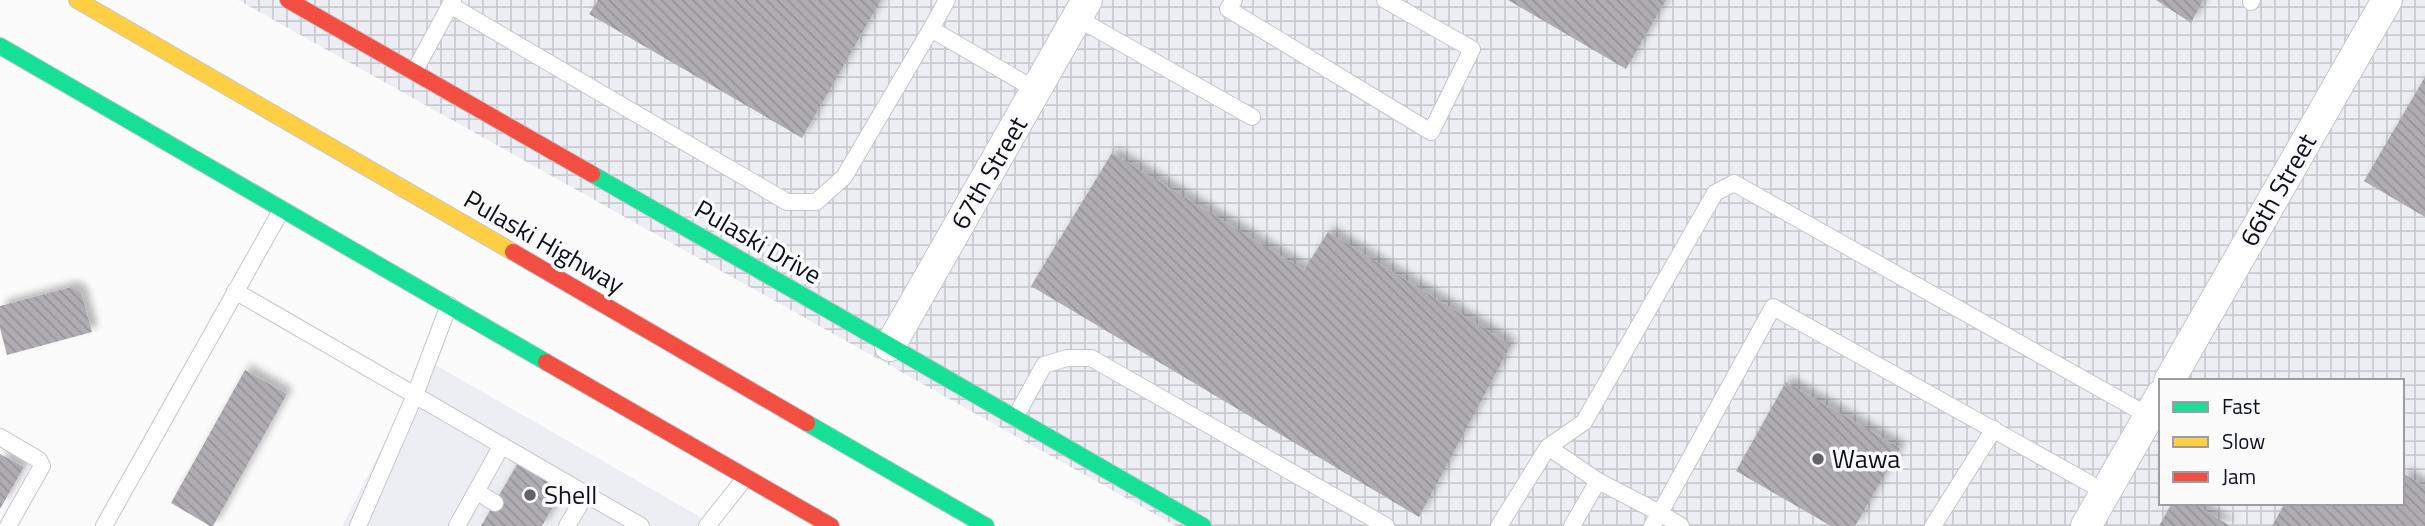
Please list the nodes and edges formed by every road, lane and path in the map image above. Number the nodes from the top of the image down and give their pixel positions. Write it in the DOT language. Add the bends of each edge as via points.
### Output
graph roads {
  1 [pos="77,0"];
  2 [pos="288,0"];
  3 [pos="947,0"];
  4 [pos="1385,0"];
  5 [pos="2386,0"];
  6 [pos="452,3"];
  7 [pos="1231,5"];
  8 [pos="1082,9"];
  9 [pos="931,29"];
  10 [pos="0,46"];
  11 [pos="414,72"];
  12 [pos="1036,90"];
  13 [pos="1252,117"];
  14 [pos="282,209"];
  15 [pos="235,291"];
  16 [pos="449,305"];
  17 [pos="890,346"];
  18 [pos="2170,379"];
  19 [pos="415,395"];
  20 [pos="2155,406"];
  21 [pos="1015,418"];
  22 [pos="1994,429"];
  23 [pos="0,437"];
  24 [pos="502,445"];
  25 [pos="1548,447"];
  26 [pos="746,477"];
  27 [pos="1598,481"];
  28 [pos="476,491"];
  29 [pos="2105,492"];
  30 [pos="586,494"];
  31 [pos="495,503"];
  32 [pos="1656,519"];
  33 [pos="8,526"];
  34 [pos="104,526"];
  35 [pos="359,526"];
  36 [pos="457,526"];
  37 [pos="567,526"];
  38 [pos="641,526"];
  39 [pos="707,526"];
  40 [pos="831,526"];
  41 [pos="986,526"];
  42 [pos="1203,526"];
  43 [pos="1386,526"];
  44 [pos="1499,526"];
  45 [pos="1573,526"];
  46 [pos="1681,526"];
  47 [pos="1933,526"];
  48 [pos="2086,526"];
  1 -- 41 [label="main road, Pulaski Highway"];
  2 -- 11 [label="main road, Pulaski Drive"];
  3 -- 9 [label="lane"];
  4 -- 7 [label="lane" via="1472,49 1431,131"];
  5 -- 18 [label="street, 66th Street"];
  6 -- 9 [label="lane" via="787,202 816,201 844,177"];
  6 -- 11 [label="lane"];
  8 -- 12 [label="street, 67th Street"];
  8 -- 13 [label="lane"];
  9 -- 12 [label="lane"];
  10 -- 14 [label="main road"];
  11 -- 17 [label="main road, Pulaski Drive"];
  12 -- 17 [label="street, 67th Street"];
  14 -- 15 [label="lane"];
  14 -- 16 [label="main road"];
  15 -- 19 [label="lane"];
  15 -- 34 [label="lane"];
  16 -- 19 [label="lane"];
  16 -- 26 [label="main road"];
  17 -- 21 [label="main road, Pulaski Drive"];
  19 -- 24 [label="lane"];
  19 -- 35 [label="lane"];
  20 -- 25 [label="lane" via="1734,183 1715,193 1584,422"];
  20 -- 29 [label="street"];
  21 -- 42 [label="main road, Pulaski Drive"];
  21 -- 43 [label="lane" via="1044,365 1067,358 1091,358"];
  22 -- 29 [label="lane"];
  22 -- 32 [label="lane" via="1773,307"];
  22 -- 47 [label="lane"];
  23 -- 33 [label="lane" via="42,466"];
  24 -- 28 [label="lane"];
  24 -- 30 [label="lane"];
  25 -- 27 [label="lane"];
  25 -- 44 [label="lane"];
  26 -- 39 [label="lane"];
  26 -- 40 [label="main road"];
  27 -- 32 [label="lane"];
  27 -- 45 [label="lane"];
  28 -- 31 [label="lane"];
  28 -- 36 [label="lane"];
  29 -- 48 [label="street"];
  30 -- 37 [label="lane"];
  30 -- 38 [label="lane"];
  32 -- 46 [label="lane"];
}
